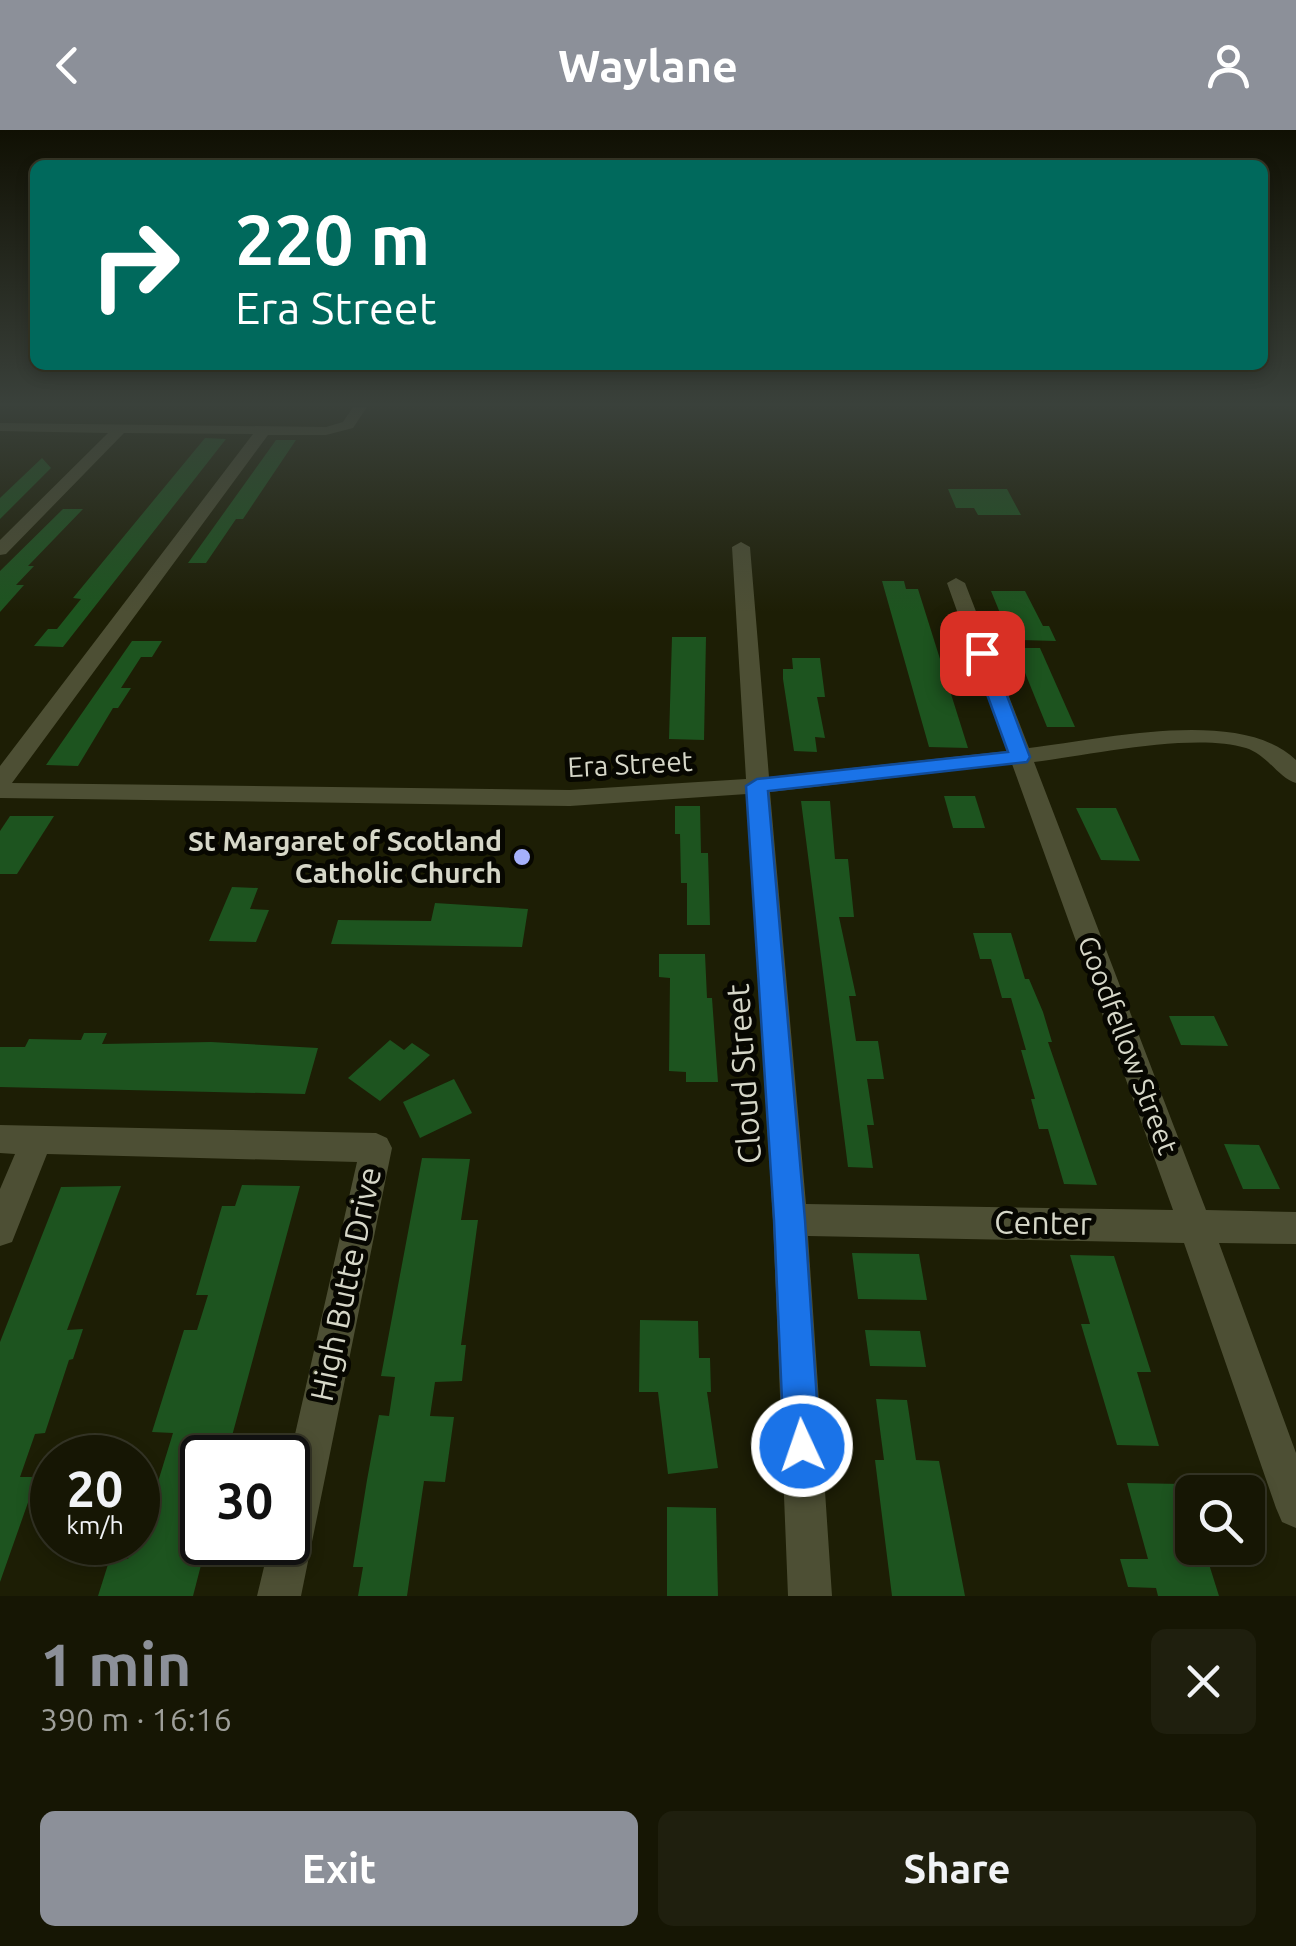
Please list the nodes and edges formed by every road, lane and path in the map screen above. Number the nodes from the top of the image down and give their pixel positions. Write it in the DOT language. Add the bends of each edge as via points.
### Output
graph roads {
  1 [pos="74,475"];
  2 [pos="230,475"];
  3 [pos="741,547"];
  4 [pos="0,550"];
  5 [pos="956,583"];
  6 [pos="1020,757"];
  7 [pos="1296,776"];
  8 [pos="0,782"];
  9 [pos="757,786"];
  10 [pos="0,790"];
  11 [pos="0,1139"];
  12 [pos="36,1141"];
  13 [pos="790,1220"];
  14 [pos="1195,1225"];
  15 [pos="1296,1228"];
  16 [pos="0,1230"];
  17 [pos="1296,1508"];
  18 [pos="279,1596"];
  19 [pos="810,1596"];
  1 -- 4 [label="street"];
  2 -- 8 [label="street"];
  3 -- 9 [label="street, Cloud Street"];
  5 -- 6 [label="street, Goodfellow Street"];
  6 -- 7 [label="street, Era Street" via="1209,736 1261,742"];
  6 -- 9 [label="street, Era Street"];
  6 -- 14 [label="street, Goodfellow Street"];
  9 -- 10 [label="street, Era Street" via="570,798"];
  9 -- 13 [label="street, Cloud Street"];
  11 -- 12 [label="street"];
  12 -- 16 [label="street"];
  12 -- 18 [label="street, High Butte Drive" via="376,1148"];
  13 -- 14 [label="street, Center"];
  13 -- 19 [label="street, Cloud Street"];
  14 -- 15 [label="street, Center"];
  14 -- 17 [label="street, Goodfellow Street"];
}
